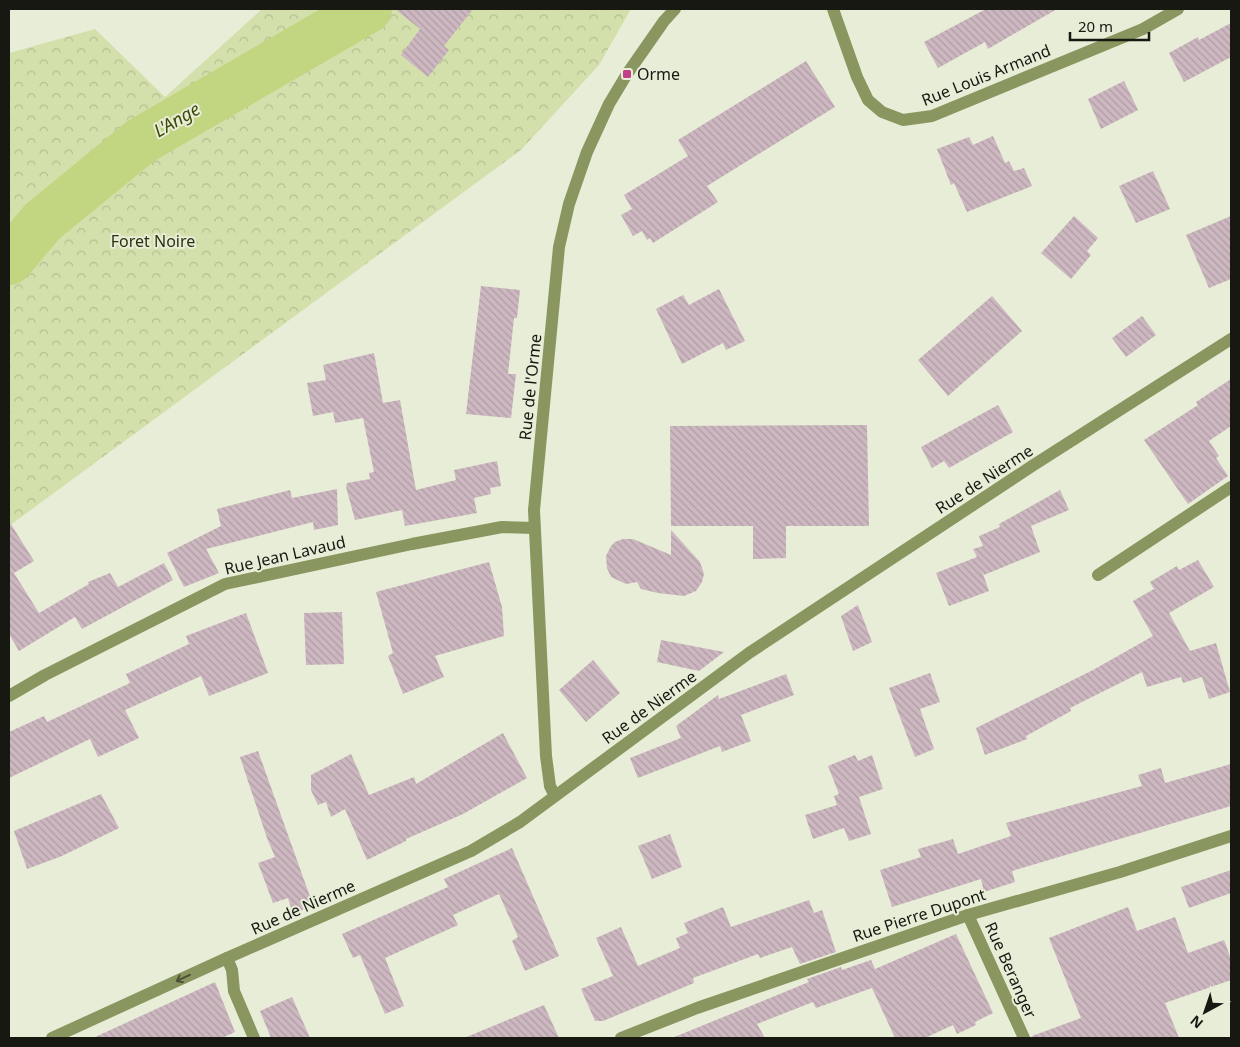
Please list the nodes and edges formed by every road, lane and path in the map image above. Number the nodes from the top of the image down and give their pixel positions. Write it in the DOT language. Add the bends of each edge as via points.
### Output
graph roads {
  1 [pos="675,9"];
  2 [pos="833,9"];
  3 [pos="1178,9"];
  4 [pos="1231,339"];
  5 [pos="1231,487"];
  6 [pos="534,528"];
  7 [pos="1098,575"];
  8 [pos="9,696"];
  9 [pos="555,796"];
  10 [pos="1231,836"];
  11 [pos="968,914"];
  12 [pos="227,958"];
  13 [pos="52,1038"];
  14 [pos="254,1038"];
  15 [pos="621,1038"];
  16 [pos="1024,1038"];
  1 -- 6 [label="street, Rue de l'Orme" via="626,74 609,104 587,152 569,204 560,247"];
  2 -- 3 [label="street, Rue Louis Armand" via="868,100 882,112 903,120 932,116 1143,28"];
  4 -- 9 [label="street, Rue de Nierme" via="1032,466 749,654"];
  5 -- 7 [label="street"];
  6 -- 8 [label="street, Rue Jean Lavaud" via="502,527 225,584"];
  6 -- 9 [label="street, Rue de l'Orme" via="546,756 550,786"];
  9 -- 12 [label="street, Rue de Nierme" via="520,822 471,851"];
  10 -- 11 [label="street, Rue Pierre Dupont" via="1120,872"];
  11 -- 15 [label="street, Rue Pierre Dupont"];
  11 -- 16 [label="street, Rue Beranger"];
  12 -- 13 [label="street, Rue de Nierme, one-way"];
  12 -- 14 [label="street" via="234,991"];
}
